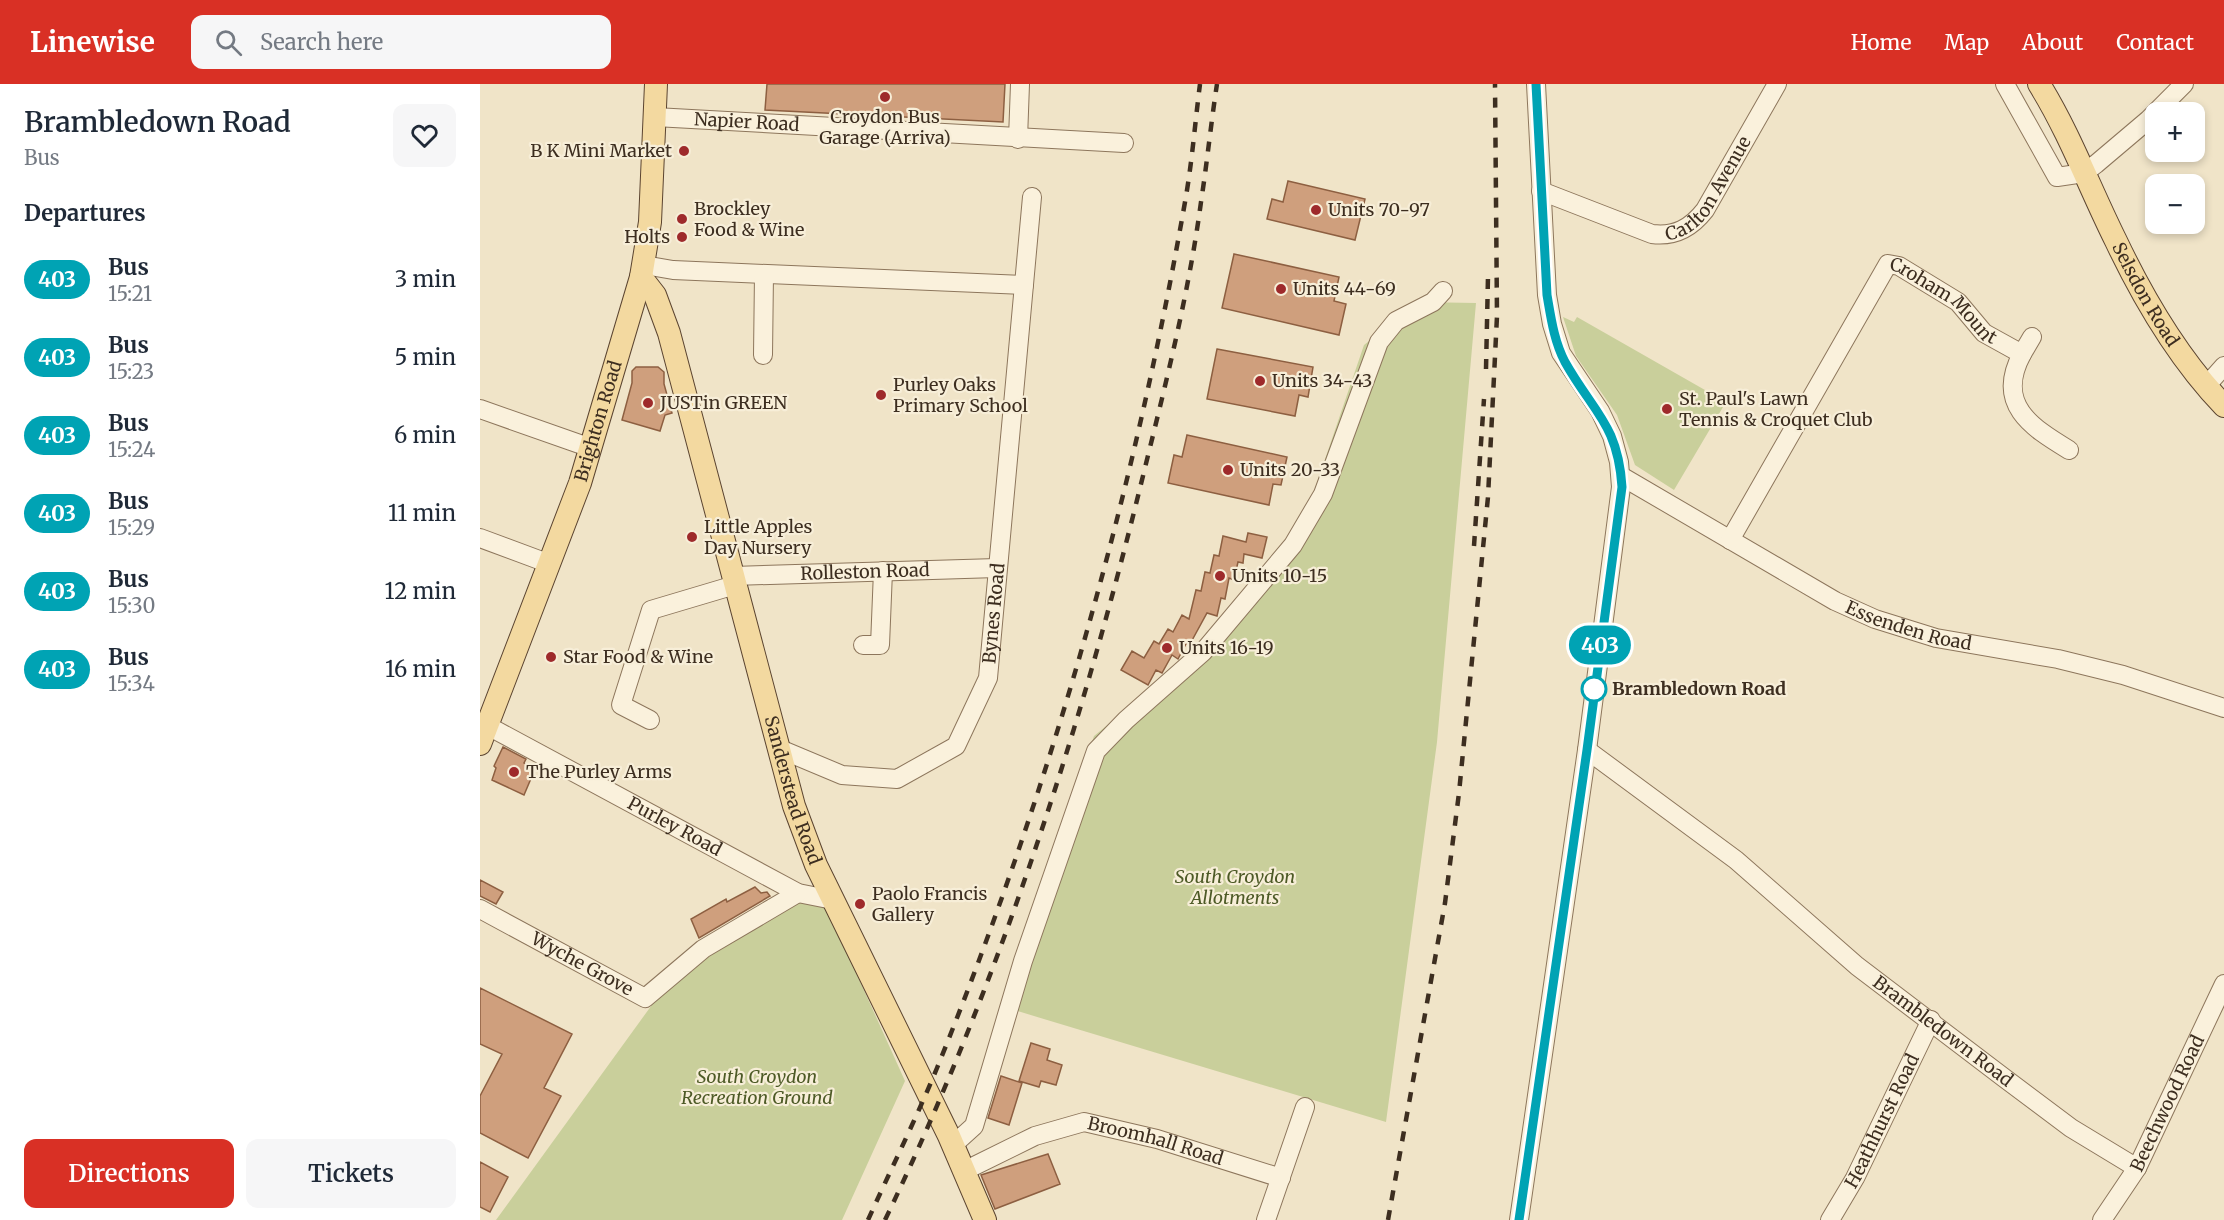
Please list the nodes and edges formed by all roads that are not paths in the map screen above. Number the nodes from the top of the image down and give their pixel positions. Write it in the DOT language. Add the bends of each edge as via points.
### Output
graph roads {
  1 [pos="656,84"];
  2 [pos="1020,84"];
  3 [pos="1536,84"];
  4 [pos="1777,84"];
  5 [pos="2005,84"];
  6 [pos="2039,84"];
  7 [pos="2184,84"];
  8 [pos="655,117"];
  9 [pos="1018,139"];
  10 [pos="1124,143"];
  11 [pos="2084,173"];
  12 [pos="1541,191"];
  13 [pos="1032,197"];
  14 [pos="643,271"];
  15 [pos="764,274"];
  16 [pos="1024,285"];
  17 [pos="1443,291"];
  18 [pos="630,312"];
  19 [pos="669,333"];
  20 [pos="2032,337"];
  21 [pos="2022,354"];
  22 [pos="763,355"];
  23 [pos="2224,366"];
  24 [pos="2207,386"];
  25 [pos="2224,406"];
  26 [pos="480,409"];
  27 [pos="591,448"];
  28 [pos="2069,450"];
  29 [pos="1621,476"];
  30 [pos="480,538"];
  31 [pos="1730,540"];
  32 [pos="550,564"];
  33 [pos="997,568"];
  34 [pos="883,571"];
  35 [pos="734,580"];
  36 [pos="863,645"];
  37 [pos="2224,708"];
  38 [pos="650,720"];
  39 [pos="484,735"];
  40 [pos="780,749"];
  41 [pos="1587,750"];
  42 [pos="798,893"];
  43 [pos="833,900"];
  44 [pos="480,909"];
  45 [pos="2224,984"];
  46 [pos="1931,1020"];
  47 [pos="1305,1107"];
  48 [pos="953,1145"];
  49 [pos="2137,1168"];
  50 [pos="964,1171"];
  51 [pos="1281,1178"];
  52 [pos="985,1220"];
  53 [pos="1266,1220"];
  54 [pos="1519,1220"];
  55 [pos="1830,1220"];
  56 [pos="2102,1220"];
  1 -- 8 [label="main road, Brighton Road"];
  2 -- 9 [label="street"];
  3 -- 12 [label="street"];
  4 -- 12 [label="street, Carlton Avenue" via="1705,210 1679,232 1662,235 1640,230"];
  5 -- 11 [label="street" via="2056,177"];
  6 -- 11 [label="main road, Selsdon Road"];
  7 -- 11 [label="street"];
  8 -- 9 [label="street, Napier Road"];
  8 -- 14 [label="main road, Brighton Road" via="650,222"];
  9 -- 10 [label="street, Napier Road"];
  11 -- 24 [label="main road, Selsdon Road" via="2150,308"];
  12 -- 29 [label="street" via="1547,295 1555,336 1565,361 1608,427"];
  13 -- 16 [label="street, Bynes Road"];
  14 -- 15 [label="street"];
  14 -- 18 [label="main road, Brighton Road"];
  14 -- 19 [label="main road, Sanderstead Road"];
  15 -- 16 [label="street"];
  15 -- 22 [label="street"];
  16 -- 33 [label="street, Bynes Road"];
  17 -- 48 [label="street" via="1434,302 1396,321 1379,342 1323,494 1293,545 1203,652 1096,751 1023,961 974,1126"];
  18 -- 19 [label="main road" via="660,323"];
  18 -- 27 [label="main road, Brighton Road"];
  19 -- 35 [label="main road, Sanderstead Road"];
  20 -- 21 [label="street, Croham Mount"];
  21 -- 28 [label="street, Croham Mount" via="2014,379 2024,419 2046,427"];
  21 -- 31 [label="street, Croham Mount" via="1984,333 1953,299 1899,266 1888,264"];
  23 -- 24 [label="street"];
  24 -- 25 [label="main road, Selsdon Road"];
  26 -- 27 [label="street"];
  27 -- 32 [label="main road, Brighton Road"];
  29 -- 31 [label="street, Essenden Road"];
  29 -- 41 [label="street"];
  30 -- 32 [label="street"];
  31 -- 37 [label="street, Essenden Road" via="1835,601 1875,619 1936,638 2058,659 2123,675"];
  32 -- 39 [label="main road, Brighton Road"];
  33 -- 34 [label="street, Rolleston Road"];
  33 -- 40 [label="street, Bynes Road" via="988,678 956,746 897,779 842,775"];
  34 -- 35 [label="street, Rolleston Road"];
  34 -- 36 [label="street" via="880,645"];
  35 -- 38 [label="street, Rolleston Road" via="651,610 621,705"];
  35 -- 40 [label="main road, Sanderstead Road"];
  39 -- 42 [label="street, Purley Road"];
  40 -- 43 [label="main road, Sanderstead Road" via="794,806"];
  41 -- 46 [label="street, Brambledown Road" via="1736,860 1857,966"];
  41 -- 54 [label="street"];
  42 -- 43 [label="street, Purley Road"];
  42 -- 44 [label="street, Wyche Grove" via="703,949 645,998"];
  43 -- 48 [label="main road, Sanderstead Road"];
  45 -- 49 [label="street, Beechwood Road"];
  46 -- 49 [label="street, Brambledown Road" via="2071,1128"];
  46 -- 55 [label="street, Heathhurst Road" via="1855,1178"];
  47 -- 51 [label="street"];
  48 -- 50 [label="main road, Sanderstead Road"];
  49 -- 56 [label="street, Beechwood Road"];
  50 -- 51 [label="street, Broomhall Road" via="1035,1136 1084,1122 1157,1139"];
  50 -- 52 [label="main road, Sanderstead Road"];
  51 -- 53 [label="street"];
}
